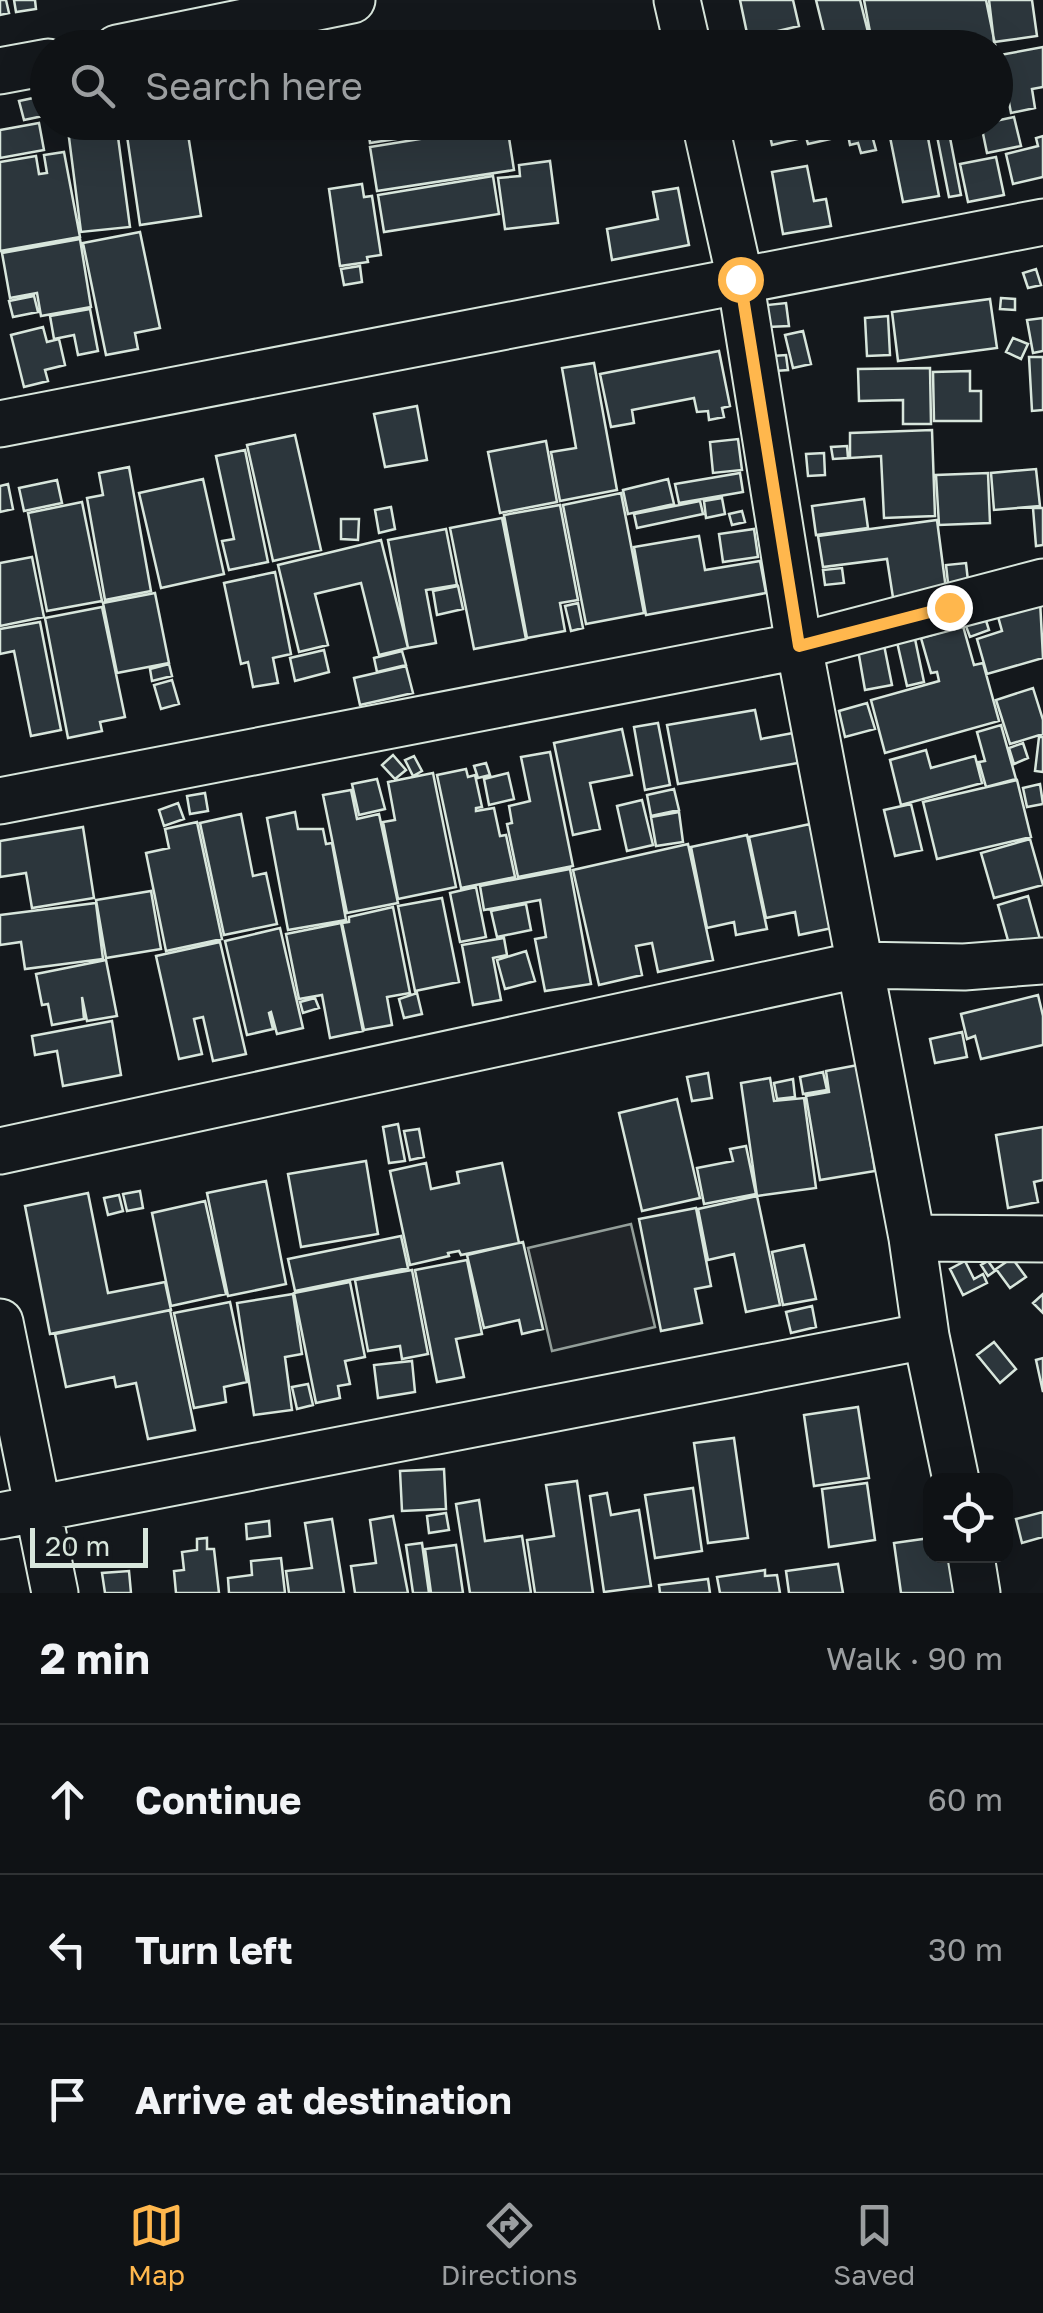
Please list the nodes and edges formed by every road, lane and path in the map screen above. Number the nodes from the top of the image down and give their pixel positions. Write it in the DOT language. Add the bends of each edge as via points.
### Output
graph roads {
  1 [pos="352,0"];
  2 [pos="677,0"];
  3 [pos="206,30"];
  4 [pos="684,30"];
  5 [pos="30,65"];
  6 [pos="0,71"];
  7 [pos="709,140"];
  8 [pos="1043,222"];
  9 [pos="740,279"];
  10 [pos="0,424"];
  11 [pos="1043,582"];
  12 [pos="799,646"];
  13 [pos="0,801"];
  14 [pos="1043,962"];
  15 [pos="858,966"];
  16 [pos="0,1151"];
  17 [pos="912,1238"];
  18 [pos="1043,1239"];
  19 [pos="0,1322"];
  20 [pos="926,1336"];
  21 [pos="955,1473"];
  22 [pos="19,1512"];
  23 [pos="972,1563"];
  24 [pos="55,1593"];
  25 [pos="976,1593"];
  1 -- 3 [label="street"];
  2 -- 4 [label="street"];
  5 -- 6 [label="street"];
  7 -- 9 [label="street"];
  8 -- 9 [label="street"];
  9 -- 10 [label="street"];
  9 -- 12 [label="street"];
  11 -- 12 [label="street"];
  12 -- 13 [label="street"];
  12 -- 15 [label="street"];
  14 -- 15 [label="street"];
  15 -- 16 [label="street"];
  15 -- 17 [label="street"];
  17 -- 18 [label="street"];
  17 -- 20 [label="street"];
  19 -- 22 [label="street"];
  20 -- 21 [label="street"];
  20 -- 22 [label="street"];
  22 -- 24 [label="street"];
  23 -- 25 [label="street"];
}
